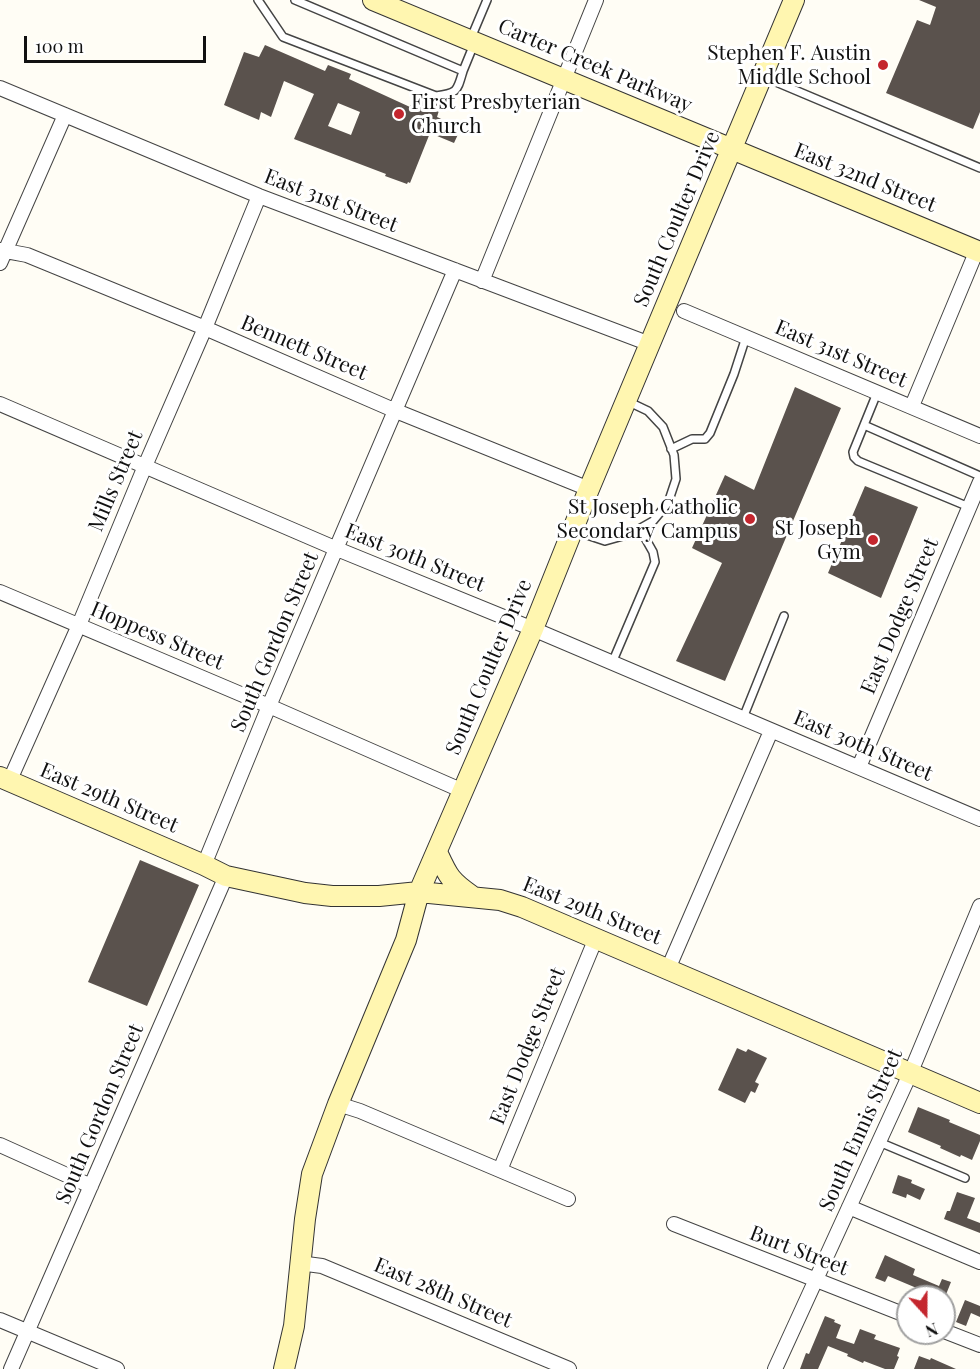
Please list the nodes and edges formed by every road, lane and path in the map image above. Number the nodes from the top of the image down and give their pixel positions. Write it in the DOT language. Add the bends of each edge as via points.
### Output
graph roads {
  1 [pos="258,0"];
  2 [pos="295,0"];
  3 [pos="373,0"];
  4 [pos="487,0"];
  5 [pos="596,0"];
  6 [pos="794,0"];
  7 [pos="409,7"];
  8 [pos="472,41"];
  9 [pos="463,70"];
  10 [pos="762,76"];
  11 [pos="563,78"];
  12 [pos="0,88"];
  13 [pos="65,115"];
  14 [pos="732,150"];
  15 [pos="980,168"];
  16 [pos="259,196"];
  17 [pos="978,251"];
  18 [pos="2,255"];
  19 [pos="456,270"];
  20 [pos="482,281"];
  21 [pos="684,311"];
  22 [pos="205,328"];
  23 [pos="746,337"];
  24 [pos="650,344"];
  25 [pos="878,392"];
  26 [pos="626,401"];
  27 [pos="0,404"];
  28 [pos="912,406"];
  29 [pos="396,411"];
  30 [pos="864,425"];
  31 [pos="980,436"];
  32 [pos="671,449"];
  33 [pos="145,466"];
  34 [pos="980,476"];
  35 [pos="980,482"];
  36 [pos="590,489"];
  37 [pos="969,507"];
  38 [pos="640,529"];
  39 [pos="573,530"];
  40 [pos="337,549"];
  41 [pos="0,592"];
  42 [pos="784,616"];
  43 [pos="79,625"];
  44 [pos="533,628"];
  45 [pos="612,663"];
  46 [pos="269,706"];
  47 [pos="742,718"];
  48 [pos="771,731"];
  49 [pos="859,767"];
  50 [pos="5,779"];
  51 [pos="463,791"];
  52 [pos="980,819"];
  53 [pos="437,852"];
  54 [pos="204,865"];
  55 [pos="226,876"];
  56 [pos="419,892"];
  57 [pos="472,896"];
  58 [pos="980,906"];
  59 [pos="596,938"];
  60 [pos="668,969"];
  61 [pos="910,1074"];
  62 [pos="980,1103"];
  63 [pos="338,1104"];
  64 [pos="879,1142"];
  65 [pos="0,1145"];
  66 [pos="500,1170"];
  67 [pos="965,1178"];
  68 [pos="91,1186"];
  69 [pos="568,1199"];
  70 [pos="849,1208"];
  71 [pos="674,1224"];
  72 [pos="980,1262"];
  73 [pos="299,1263"];
  74 [pos="817,1280"];
  75 [pos="896,1311"];
  76 [pos="0,1320"];
  77 [pos="28,1331"];
  78 [pos="956,1336"];
  79 [pos="980,1345"];
  80 [pos="544,1364"];
  81 [pos="11,1369"];
  82 [pos="117,1369"];
  83 [pos="284,1369"];
  84 [pos="569,1369"];
  85 [pos="775,1369"];
  1 -- 9 [label="lane" via="283,37 436,96 451,94 458,87"];
  2 -- 9 [label="lane"];
  3 -- 7 [label="street, Carter Creek Parkway"];
  4 -- 8 [label="lane"];
  5 -- 11 [label="street"];
  6 -- 10 [label="street, South Coulter Drive"];
  7 -- 8 [label="street, Carter Creek Parkway"];
  8 -- 9 [label="lane"];
  8 -- 11 [label="street, Carter Creek Parkway"];
  10 -- 14 [label="street, South Coulter Drive"];
  10 -- 15 [label="lane"];
  11 -- 14 [label="street, Carter Creek Parkway"];
  11 -- 20 [label="street"];
  12 -- 13 [label="street, East 31st Street"];
  13 -- 16 [label="street, East 31st Street"];
  13 -- 18 [label="street"];
  14 -- 17 [label="street, East 32nd Street"];
  14 -- 24 [label="street, South Coulter Drive"];
  16 -- 19 [label="street, East 31st Street"];
  16 -- 22 [label="street, Mills Street"];
  17 -- 28 [label="street"];
  18 -- 22 [label="street, Bennett Street" via="27,255"];
  19 -- 20 [label="street, East 31st Street"];
  19 -- 29 [label="street, South Gordon Street"];
  20 -- 24 [label="street, East 31st Street"];
  21 -- 23 [label="street, East 31st Street"];
  22 -- 29 [label="street, Bennett Street"];
  22 -- 33 [label="street, Mills Street"];
  23 -- 25 [label="street, East 31st Street"];
  23 -- 32 [label="lane" via="710,433 705,439 692,439"];
  24 -- 26 [label="street, South Coulter Drive"];
  25 -- 28 [label="street, East 31st Street"];
  25 -- 30 [label="lane"];
  26 -- 32 [label="lane" via="656,419"];
  26 -- 36 [label="street, South Coulter Drive"];
  27 -- 33 [label="street, East 30th Street"];
  28 -- 31 [label="street, East 31st Street"];
  29 -- 36 [label="street, Bennett Street"];
  29 -- 40 [label="street, South Gordon Street"];
  30 -- 34 [label="lane"];
  30 -- 37 [label="lane" via="853,452 858,461"];
  32 -- 38 [label="lane" via="676,479 668,503"];
  33 -- 40 [label="street, East 30th Street"];
  33 -- 43 [label="street, Mills Street"];
  35 -- 37 [label="street, East Dodge Street"];
  36 -- 39 [label="street, South Coulter Drive"];
  37 -- 49 [label="street, East Dodge Street"];
  38 -- 39 [label="lane" via="605,541"];
  38 -- 45 [label="lane" via="655,562"];
  39 -- 44 [label="street, South Coulter Drive"];
  40 -- 44 [label="street, East 30th Street"];
  40 -- 46 [label="street, South Gordon Street"];
  41 -- 43 [label="street, Hoppess Street"];
  42 -- 47 [label="lane"];
  43 -- 46 [label="street, Hoppess Street"];
  43 -- 50 [label="street, Mills Street"];
  44 -- 45 [label="street, East 30th Street"];
  44 -- 51 [label="street, South Coulter Drive"];
  45 -- 47 [label="street, East 30th Street"];
  46 -- 51 [label="street, Hoppess Street"];
  46 -- 54 [label="street, South Gordon Street"];
  47 -- 48 [label="street, East 30th Street"];
  48 -- 49 [label="street, East 30th Street"];
  48 -- 60 [label="street"];
  49 -- 52 [label="street, East 30th Street"];
  50 -- 54 [label="street, East 29th Street"];
  51 -- 53 [label="street, South Coulter Drive"];
  53 -- 56 [label="street, South Coulter Drive"];
  53 -- 57 [label="street" via="450,879"];
  54 -- 55 [label="street, East 29th Street"];
  55 -- 56 [label="street, East 29th Street" via="304,894 379,896"];
  55 -- 68 [label="street, South Gordon Street"];
  56 -- 57 [label="street, East 29th Street"];
  56 -- 63 [label="street, South Coulter Drive" via="406,940"];
  57 -- 59 [label="street, East 29th Street" via="522,907"];
  58 -- 61 [label="street, South Ennis Street"];
  59 -- 60 [label="street, East 29th Street"];
  59 -- 66 [label="street, East Dodge Street"];
  60 -- 61 [label="street, East 29th Street"];
  61 -- 62 [label="street, East 29th Street"];
  61 -- 64 [label="street, South Ennis Street"];
  63 -- 66 [label="street"];
  63 -- 73 [label="street, South Coulter Drive" via="312,1174"];
  64 -- 67 [label="lane"];
  64 -- 70 [label="street, South Ennis Street"];
  65 -- 68 [label="street"];
  66 -- 69 [label="street"];
  68 -- 77 [label="street, South Gordon Street"];
  70 -- 72 [label="street"];
  70 -- 74 [label="street, South Ennis Street"];
  71 -- 74 [label="street, Burt Street"];
  73 -- 80 [label="street, East 28th Street" via="322,1266"];
  73 -- 83 [label="street, South Coulter Drive" via="294,1326"];
  74 -- 75 [label="street, Burt Street"];
  74 -- 85 [label="street, South Ennis Street"];
  76 -- 77 [label="street"];
  77 -- 81 [label="street, South Gordon Street"];
  77 -- 82 [label="street"];
  78 -- 79 [label="street"];
  80 -- 84 [label="street, East 28th Street"];
}
